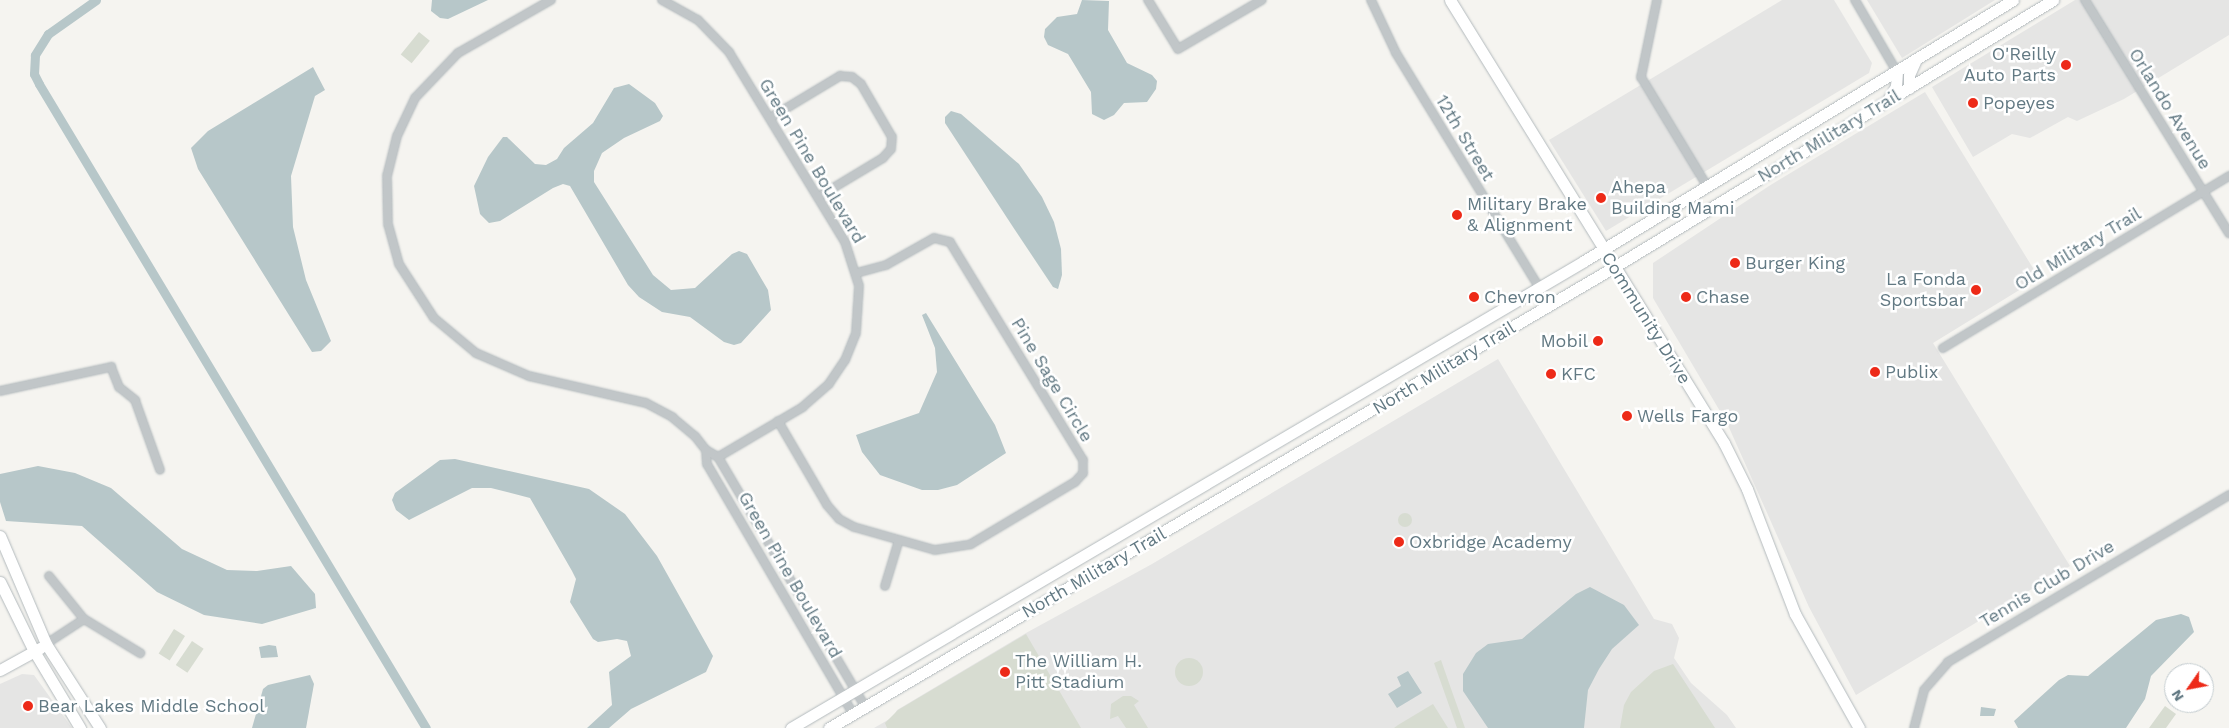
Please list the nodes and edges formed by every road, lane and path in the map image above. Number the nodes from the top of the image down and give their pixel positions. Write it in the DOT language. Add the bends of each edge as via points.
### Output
graph roads {
  1 [pos="551,0"];
  2 [pos="662,0"];
  3 [pos="1148,0"];
  4 [pos="1262,0"];
  5 [pos="1371,0"];
  6 [pos="1450,0"];
  7 [pos="1657,0"];
  8 [pos="1854,0"];
  9 [pos="2013,0"];
  10 [pos="2052,0"];
  11 [pos="2085,0"];
  12 [pos="1916,60"];
  13 [pos="1897,72"];
  14 [pos="1909,88"];
  15 [pos="1887,101"];
  16 [pos="770,118"];
  17 [pos="2229,176"];
  18 [pos="1707,186"];
  19 [pos="2203,191"];
  20 [pos="818,198"];
  21 [pos="2229,233"];
  22 [pos="1604,249"];
  23 [pos="1614,267"];
  24 [pos="856,273"];
  25 [pos="1539,287"];
  26 [pos="1943,348"];
  27 [pos="0,391"];
  28 [pos="778,421"];
  29 [pos="706,450"];
  30 [pos="718,457"];
  31 [pos="160,470"];
  32 [pos="1228,471"];
  33 [pos="1240,488"];
  34 [pos="2229,495"];
  35 [pos="0,536"];
  36 [pos="899,540"];
  37 [pos="49,576"];
  38 [pos="0,582"];
  39 [pos="885,586"];
  40 [pos="84,619"];
  41 [pos="46,644"];
  42 [pos="34,651"];
  43 [pos="140,653"];
  44 [pos="0,670"];
  45 [pos="855,690"];
  46 [pos="844,696"];
  47 [pos="865,707"];
  48 [pos="853,714"];
  49 [pos="80,728"];
  50 [pos="100,728"];
  51 [pos="791,728"];
  52 [pos="829,728"];
  53 [pos="1859,728"];
  54 [pos="1914,728"];
  1 -- 29 [label="street, Green Pine Boulevard" via="458,53 415,98 397,136 387,176 387,210 395,251 420,301 444,328 476,353 529,376 646,403 682,424"];
  2 -- 16 [label="street, Green Pine Boulevard" via="698,20 721,42"];
  3 -- 4 [label="street" via="1178,49"];
  5 -- 25 [label="street, 12th Street" via="1396,53"];
  6 -- 22 [label="main road, Community Drive"];
  7 -- 18 [label="street" via="1641,77"];
  8 -- 13 [label="street"];
  9 -- 12 [label="main road, North Military Trail"];
  10 -- 14 [label="main road, North Military Trail"];
  11 -- 19 [label="street, Orlando Avenue"];
  12 -- 13 [label="main road, North Military Trail"];
  12 -- 14 [label="main road" via="1909,75"];
  13 -- 15 [label="main road" via="1896,86"];
  13 -- 18 [label="main road, North Military Trail"];
  14 -- 15 [label="main road, North Military Trail"];
  15 -- 23 [label="main road, North Military Trail"];
  16 -- 20 [label="street, Green Pine Boulevard"];
  16 -- 20 [label="street" via="840,76 852,77 861,84 892,137 891,149 883,158"];
  17 -- 19 [label="street, Old Military Trail"];
  18 -- 22 [label="main road, North Military Trail"];
  19 -- 21 [label="street, Orlando Avenue"];
  19 -- 26 [label="street, Old Military Trail"];
  20 -- 24 [label="street, Green Pine Boulevard" via="845,242"];
  22 -- 23 [label="main road, Community Drive"];
  22 -- 25 [label="main road, North Military Trail"];
  23 -- 33 [label="main road, North Military Trail"];
  23 -- 53 [label="main road, Community Drive" via="1724,444 1747,489 1795,614"];
  24 -- 28 [label="street, Green Pine Boulevard" via="858,321 845,360 816,396"];
  24 -- 36 [label="street, Pine Sage Circle" via="886,265 934,238 950,242 1083,460 1083,473 1075,482 971,544 935,550"];
  25 -- 32 [label="main road, North Military Trail"];
  27 -- 31 [label="street" via="111,367 119,387 135,400"];
  28 -- 30 [label="street, Green Pine Boulevard"];
  28 -- 36 [label="street, Pine Sage Circle" via="834,515 854,527"];
  29 -- 30 [label="street, Green Pine Boulevard"];
  29 -- 46 [label="street, Green Pine Boulevard" via="707,464"];
  30 -- 45 [label="street, Green Pine Boulevard"];
  32 -- 33 [label="main road"];
  32 -- 45 [label="main road, North Military Trail"];
  33 -- 47 [label="main road, North Military Trail"];
  34 -- 54 [label="street, Tennis Club Drive" via="1948,662 1924,690"];
  35 -- 41 [label="main road"];
  36 -- 39 [label="street"];
  37 -- 40 [label="street"];
  38 -- 42 [label="main road"];
  40 -- 41 [label="street"];
  40 -- 43 [label="street"];
  41 -- 42 [label="main road"];
  41 -- 50 [label="main road"];
  42 -- 44 [label="main road"];
  42 -- 49 [label="main road"];
  45 -- 46 [label="main road, North Military Trail"];
  45 -- 47 [label="street, Green Pine Boulevard"];
  46 -- 48 [label="street, Green Pine Boulevard"];
  46 -- 51 [label="main road, North Military Trail"];
  47 -- 48 [label="main road, North Military Trail"];
  48 -- 52 [label="main road, North Military Trail"];
}
